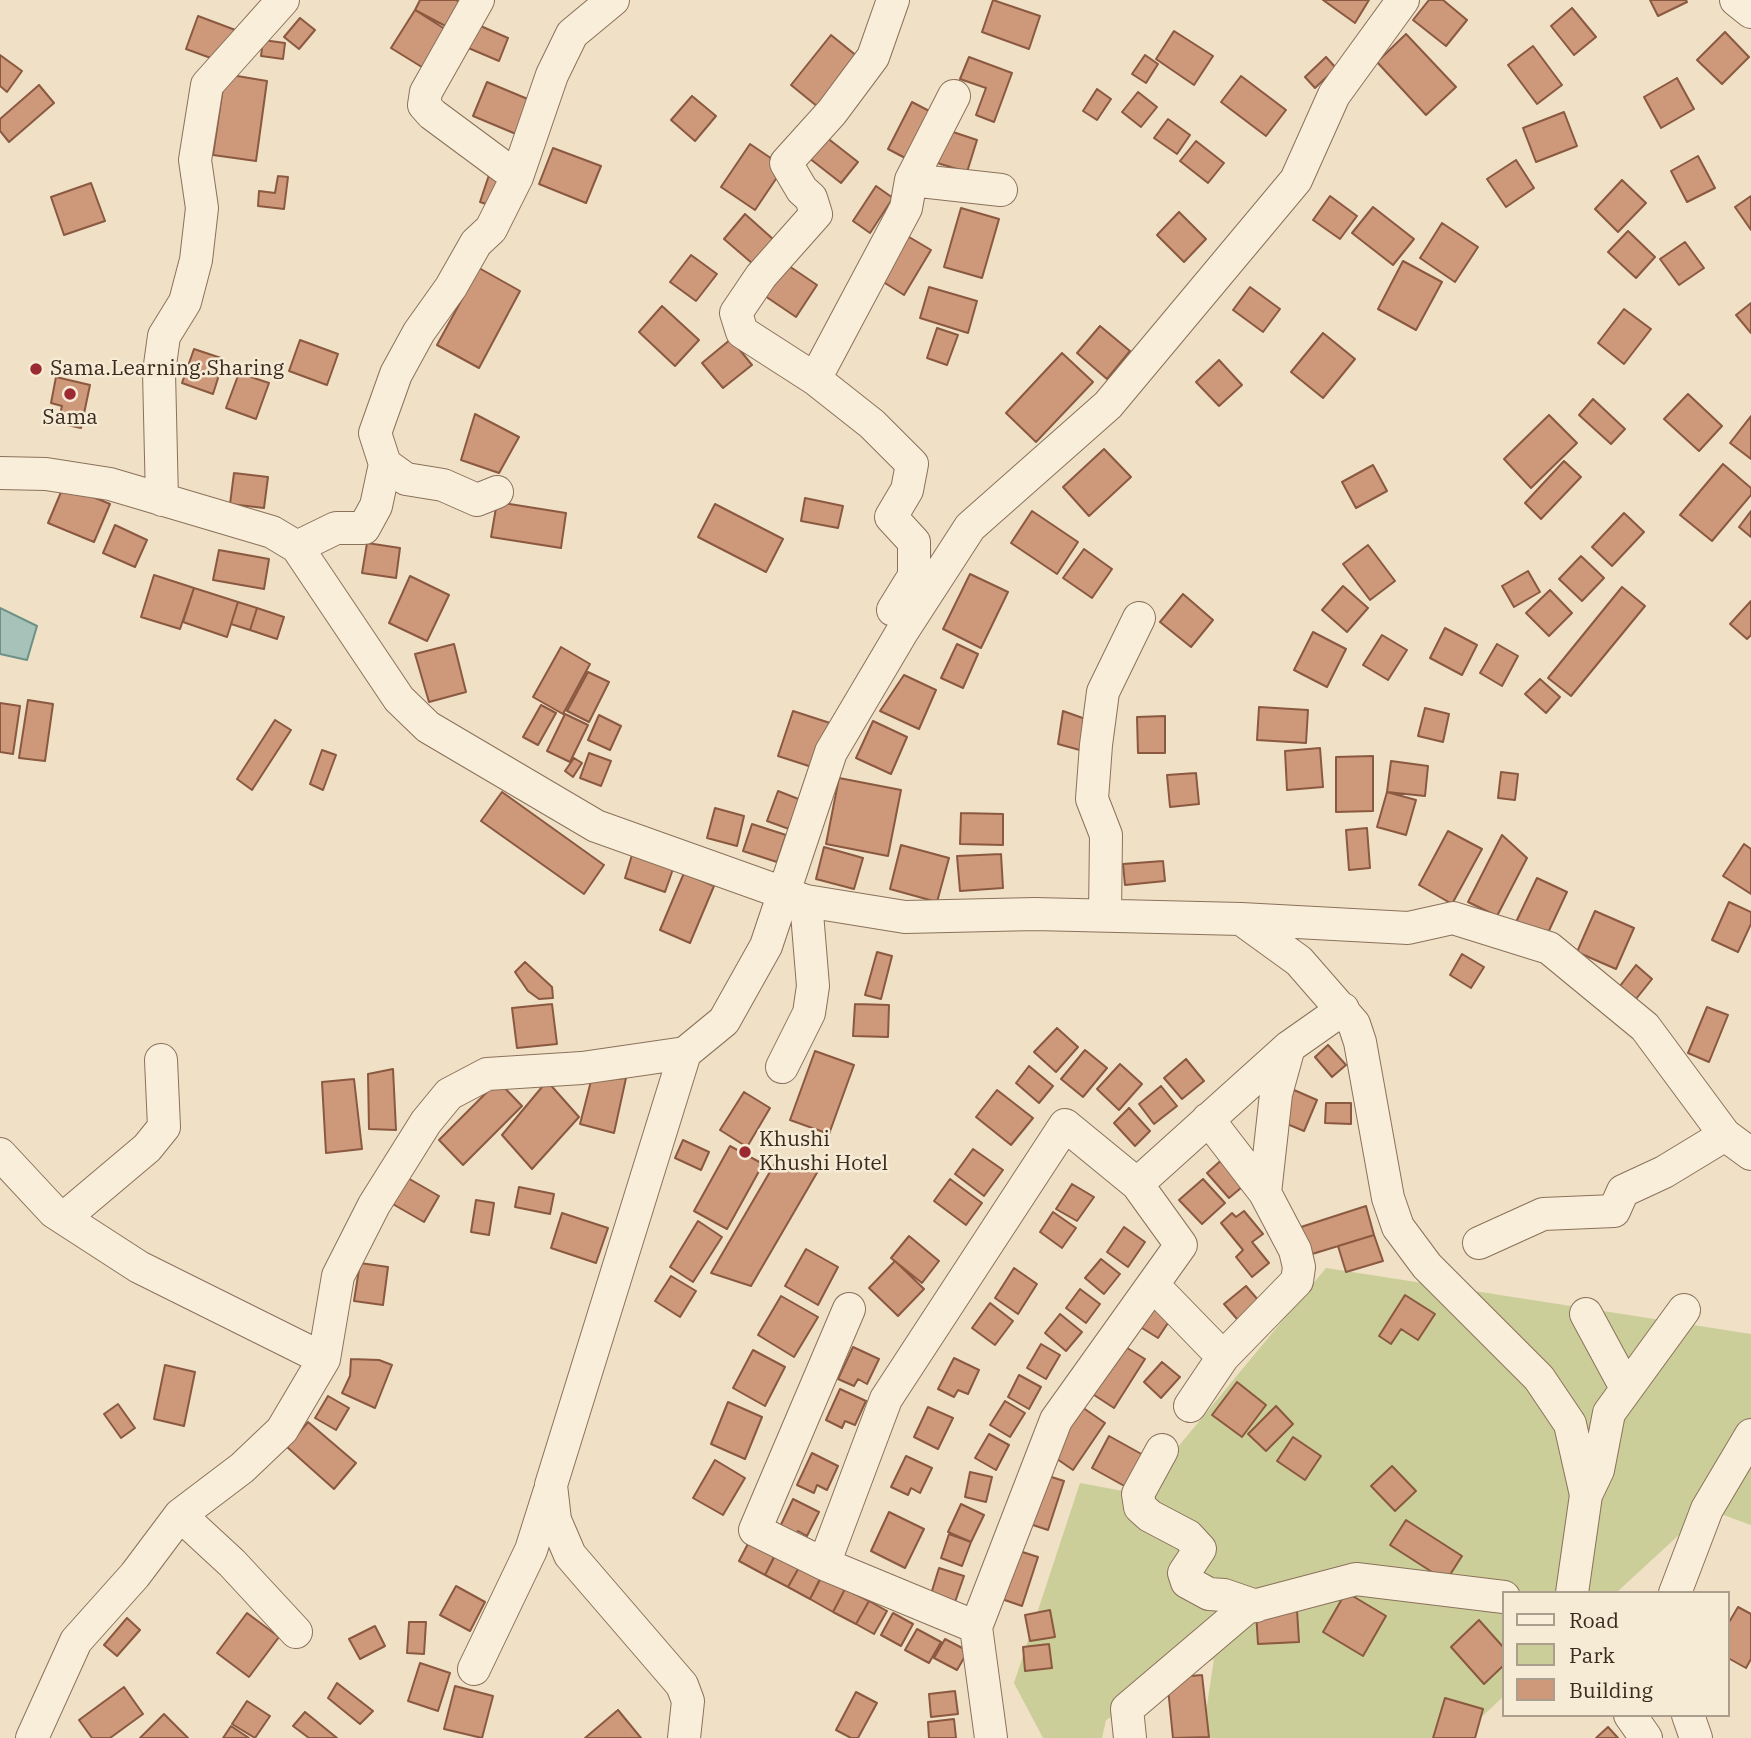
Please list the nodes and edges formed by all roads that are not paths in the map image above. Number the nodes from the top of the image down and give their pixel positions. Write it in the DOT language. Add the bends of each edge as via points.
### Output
graph roads {
  1 [pos="283,0"];
  2 [pos="478,0"];
  3 [pos="613,0"];
  4 [pos="894,0"];
  5 [pos="1403,0"];
  6 [pos="1736,0"];
  7 [pos="1751,12"];
  8 [pos="954,96"];
  9 [pos="516,177"];
  10 [pos="911,180"];
  11 [pos="1001,190"];
  12 [pos="815,379"];
  13 [pos="385,464"];
  14 [pos="0,473"];
  15 [pos="497,492"];
  16 [pos="162,500"];
  17 [pos="297,547"];
  18 [pos="1139,618"];
  19 [pos="857,707"];
  20 [pos="794,897"];
  21 [pos="1105,915"];
  22 [pos="1241,919"];
  23 [pos="1343,1009"];
  24 [pos="1289,1047"];
  25 [pos="685,1053"];
  26 [pos="161,1060"];
  27 [pos="782,1067"];
  28 [pos="1208,1119"];
  29 [pos="1725,1135"];
  30 [pos="1751,1154"];
  31 [pos="1,1158"];
  32 [pos="1137,1184"];
  33 [pos="1265,1193"];
  34 [pos="64,1218"];
  35 [pos="1479,1244"];
  36 [pos="1153,1285"];
  37 [pos="849,1309"];
  38 [pos="1684,1310"];
  39 [pos="1586,1314"];
  40 [pos="1223,1357"];
  41 [pos="324,1359"];
  42 [pos="1626,1388"];
  43 [pos="1190,1406"];
  44 [pos="1751,1435"];
  45 [pos="1163,1450"];
  46 [pos="551,1485"];
  47 [pos="1586,1495"];
  48 [pos="180,1515"];
  49 [pos="824,1564"];
  50 [pos="1572,1591"];
  51 [pos="1676,1591"];
  52 [pos="1502,1597"];
  53 [pos="1256,1606"];
  54 [pos="976,1628"];
  55 [pos="296,1632"];
  56 [pos="474,1669"];
  57 [pos="1631,1717"];
  58 [pos="1689,1717"];
  59 [pos="32,1738"];
  60 [pos="684,1738"];
  61 [pos="991,1738"];
  62 [pos="1130,1738"];
  63 [pos="1646,1738"];
  64 [pos="1696,1738"];
  1 -- 16 [label="street" via="207,85 195,160 202,208 195,260 185,302 164,335 159,372"];
  2 -- 9 [label="street" via="426,92 424,105"];
  3 -- 9 [label="street" via="572,34 552,75"];
  4 -- 12 [label="street" via="873,57 786,163 811,198 816,214 761,276 736,313 742,332"];
  5 -- 19 [label="street" via="1334,95 1296,180 1108,405 970,527"];
  6 -- 7 [label="street"];
  8 -- 10 [label="street"];
  9 -- 13 [label="street" via="491,229 476,243 396,374 375,433"];
  10 -- 11 [label="street"];
  10 -- 12 [label="street" via="906,208"];
  12 -- 19 [label="street" via="872,424 912,464 907,490 891,517 914,542 914,576 851,679"];
  13 -- 15 [label="street" via="406,480 443,485 477,500"];
  13 -- 17 [label="street" via="376,506 364,528 336,528"];
  14 -- 16 [label="street" via="46,474 110,484"];
  16 -- 17 [label="street" via="272,532"];
  17 -- 20 [label="street" via="399,699 428,727 596,826"];
  18 -- 21 [label="street" via="1103,692 1096,744 1092,799 1106,835"];
  19 -- 20 [label="street" via="831,752"];
  20 -- 21 [label="street" via="905,918"];
  20 -- 25 [label="street" via="724,1021"];
  20 -- 27 [label="street" via="813,986 809,1013"];
  21 -- 22 [label="street"];
  22 -- 23 [label="street" via="1299,961"];
  22 -- 29 [label="street" via="1408,928 1453,918 1549,948 1645,1027"];
  23 -- 24 [label="street"];
  23 -- 47 [label="street" via="1360,1042 1384,1177 1398,1227 1427,1266 1539,1378 1570,1424"];
  24 -- 28 [label="street"];
  24 -- 33 [label="street" via="1276,1094"];
  25 -- 41 [label="street" via="582,1068 487,1074 449,1094 374,1205 338,1276"];
  25 -- 46 [label="street"];
  26 -- 34 [label="street" via="164,1127 148,1148"];
  28 -- 32 [label="street"];
  28 -- 33 [label="street"];
  29 -- 30 [label="street"];
  29 -- 35 [label="street" via="1623,1191 1614,1211 1544,1214"];
  31 -- 34 [label="street"];
  32 -- 36 [label="street" via="1181,1245"];
  32 -- 49 [label="street" via="1065,1125 886,1399"];
  33 -- 40 [label="street" via="1295,1250 1297,1281"];
  34 -- 41 [label="street" via="139,1268"];
  36 -- 40 [label="street"];
  36 -- 54 [label="street" via="1056,1420"];
  37 -- 49 [label="street" via="755,1530"];
  38 -- 42 [label="street"];
  39 -- 42 [label="street"];
  40 -- 43 [label="street"];
  41 -- 48 [label="street" via="282,1430 242,1468"];
  42 -- 47 [label="street" via="1609,1413 1598,1470"];
  44 -- 51 [label="street" via="1707,1509"];
  45 -- 53 [label="street" via="1139,1494 1140,1507 1188,1536 1200,1549 1184,1573 1186,1582 1209,1594"];
  46 -- 56 [label="street" via="531,1550"];
  46 -- 60 [label="street" via="555,1520 570,1555 682,1685 688,1701"];
  47 -- 50 [label="street"];
  48 -- 55 [label="street"];
  48 -- 59 [label="street" via="76,1641"];
  49 -- 54 [label="street"];
  52 -- 53 [label="street" via="1356,1579"];
  53 -- 62 [label="street" via="1246,1608 1127,1709"];
  54 -- 61 [label="street"];
  57 -- 63 [label="street"];
  58 -- 64 [label="street"];
}
